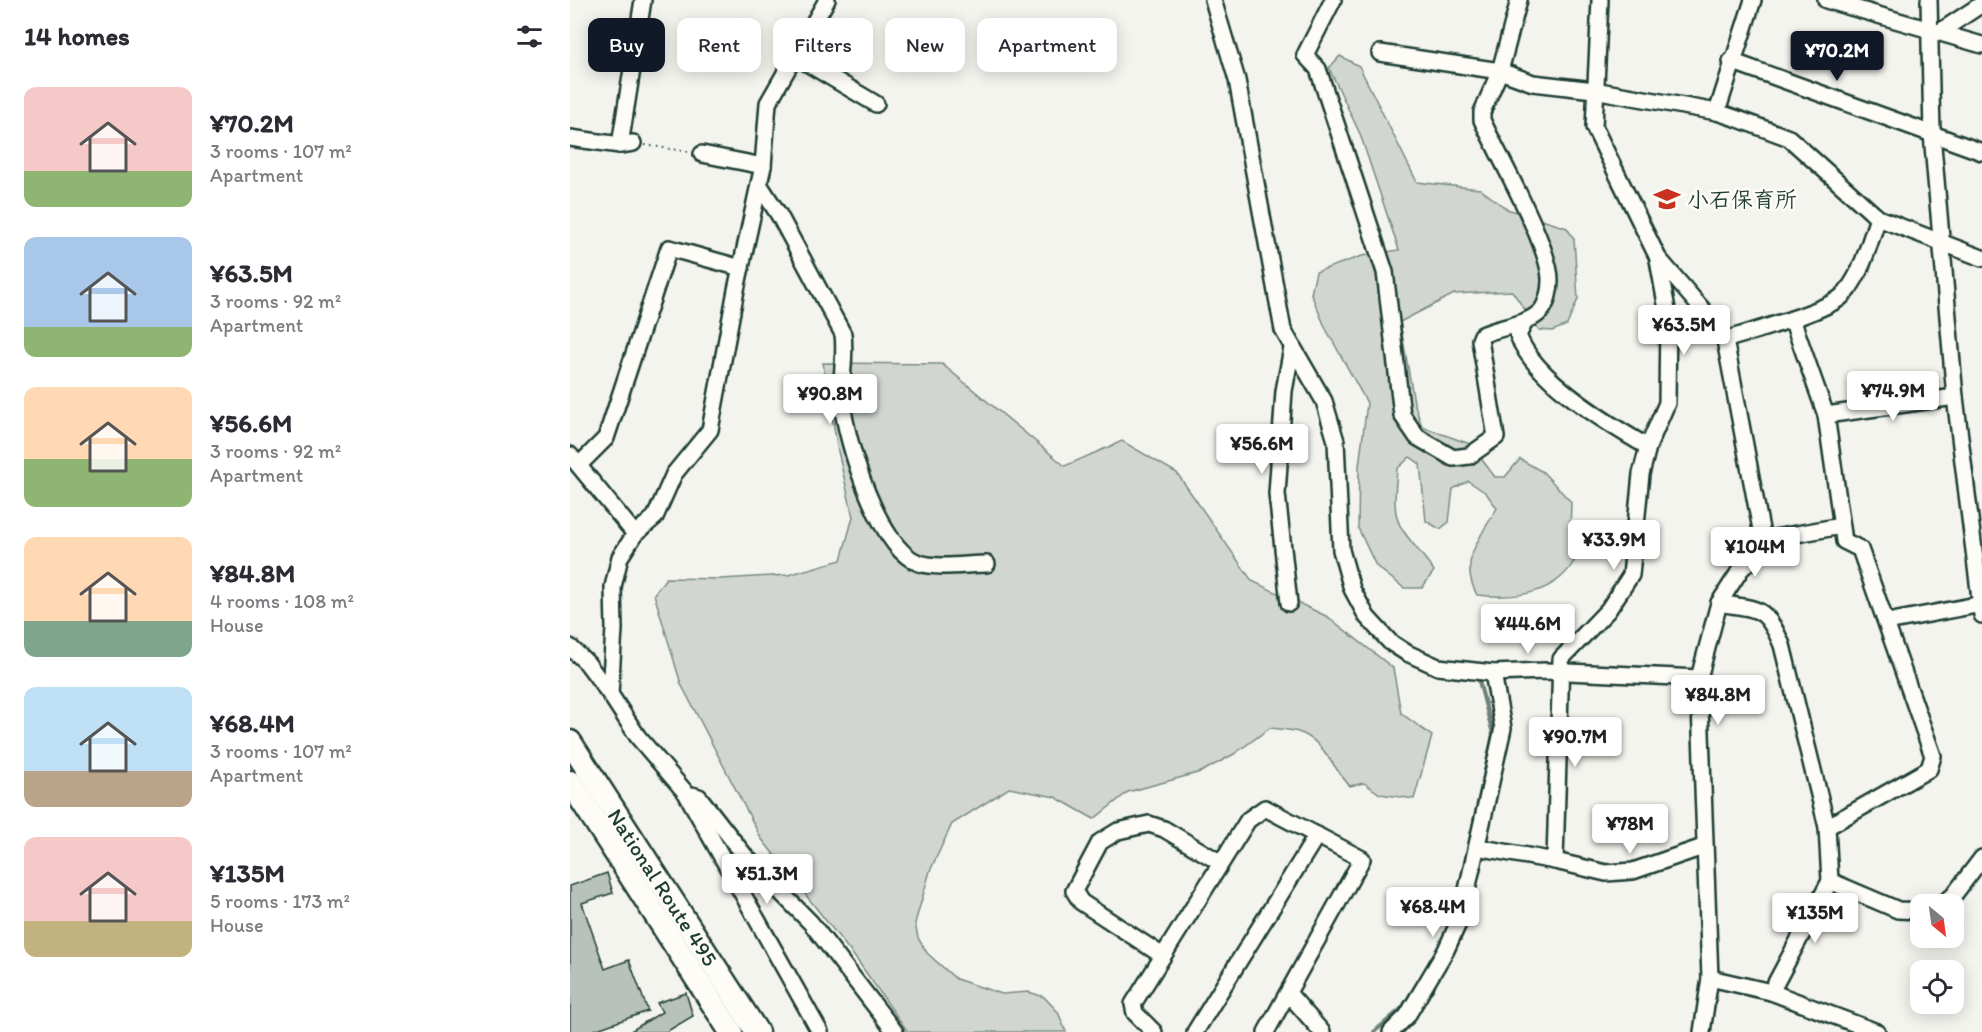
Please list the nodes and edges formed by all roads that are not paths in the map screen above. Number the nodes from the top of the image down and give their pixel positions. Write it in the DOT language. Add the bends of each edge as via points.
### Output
graph roads {
  1 [pos="643,0"];
  2 [pos="827,0"];
  3 [pos="1213,0"];
  4 [pos="1334,0"];
  5 [pos="1519,0"];
  6 [pos="1600,0"];
  7 [pos="1753,0"];
  8 [pos="1826,0"];
  9 [pos="1929,0"];
  10 [pos="1982,4"];
  11 [pos="817,18"];
  12 [pos="1934,30"];
  13 [pos="1982,45"];
  14 [pos="1380,53"];
  15 [pos="1731,62"];
  16 [pos="1500,71"];
  17 [pos="786,72"];
  18 [pos="822,72"];
  19 [pos="1594,90"];
  20 [pos="876,104"];
  21 [pos="1717,112"];
  22 [pos="1932,134"];
  23 [pos="570,138"];
  24 [pos="1982,152"];
  25 [pos="702,154"];
  26 [pos="763,166"];
  27 [pos="759,183"];
  28 [pos="1878,218"];
  29 [pos="1942,244"];
  30 [pos="1658,258"];
  31 [pos="1982,258"];
  32 [pos="741,268"];
  33 [pos="1792,319"];
  34 [pos="1525,322"];
  35 [pos="1725,340"];
  36 [pos="1292,348"];
  37 [pos="1955,397"];
  38 [pos="1826,415"];
  39 [pos="1648,447"];
  40 [pos="574,460"];
  41 [pos="1841,525"];
  42 [pos="635,534"];
  43 [pos="1763,540"];
  44 [pos="987,564"];
  45 [pos="1290,603"];
  46 [pos="1719,603"];
  47 [pos="1982,608"];
  48 [pos="1887,622"];
  49 [pos="570,646"];
  50 [pos="1493,673"];
  51 [pos="1562,673"];
  52 [pos="1699,678"];
  53 [pos="610,694"];
  54 [pos="570,742"];
  55 [pos="570,782"];
  56 [pos="686,793"];
  57 [pos="1827,827"];
  58 [pos="1317,835"];
  59 [pos="1703,847"];
  60 [pos="1477,848"];
  61 [pos="1982,858"];
  62 [pos="1555,861"];
  63 [pos="1221,863"];
  64 [pos="1830,881"];
  65 [pos="1955,894"];
  66 [pos="1910,911"];
  67 [pos="1163,956"];
  68 [pos="1710,978"];
  69 [pos="1771,992"];
  70 [pos="1288,993"];
  71 [pos="731,1032"];
  72 [pos="757,1032"];
  73 [pos="820,1032"];
  74 [pos="895,1032"];
  75 [pos="1154,1032"];
  76 [pos="1196,1032"];
  77 [pos="1266,1032"];
  78 [pos="1322,1032"];
  79 [pos="1391,1032"];
  80 [pos="1702,1032"];
  81 [pos="1876,1032"];
  1 -- 23 [label="street" via="627,144"];
  2 -- 11 [label="street"];
  3 -- 36 [label="street" via="1237,80 1283,330"];
  4 -- 34 [label="street" via="1305,55 1318,69 1385,272 1402,415 1418,437 1453,458 1469,456 1497,437 1480,340 1496,328"];
  5 -- 16 [label="street"];
  6 -- 19 [label="street"];
  7 -- 15 [label="street"];
  8 -- 12 [label="street"];
  9 -- 12 [label="street"];
  10 -- 12 [label="street"];
  12 -- 13 [label="street"];
  12 -- 22 [label="street"];
  14 -- 16 [label="street"];
  15 -- 21 [label="street"];
  15 -- 22 [label="street"];
  16 -- 19 [label="street" via="1533,83"];
  16 -- 34 [label="street" via="1482,120 1540,243 1551,279 1542,310"];
  17 -- 26 [label="street" via="768,104"];
  18 -- 20 [label="street"];
  19 -- 21 [label="street"];
  19 -- 30 [label="street" via="1594,127"];
  21 -- 28 [label="street" via="1789,138"];
  22 -- 24 [label="street"];
  22 -- 29 [label="street"];
  25 -- 26 [label="street"];
  26 -- 27 [label="street"];
  27 -- 32 [label="street"];
  27 -- 44 [label="street" via="843,334 846,354 842,401 849,434 871,506 892,542 905,556 919,563"];
  28 -- 29 [label="street"];
  28 -- 33 [label="street" via="1852,284 1840,298"];
  29 -- 31 [label="street"];
  29 -- 37 [label="street"];
  30 -- 35 [label="street"];
  30 -- 39 [label="street" via="1668,315 1667,402"];
  32 -- 40 [label="street" via="669,248 606,438"];
  32 -- 42 [label="street" via="710,430 674,474 655,517"];
  33 -- 35 [label="street"];
  33 -- 38 [label="street"];
  34 -- 39 [label="street" via="1518,335 1524,351 1540,370 1599,418"];
  35 -- 43 [label="street"];
  36 -- 45 [label="street" via="1284,391 1277,494"];
  36 -- 50 [label="street" via="1324,401 1336,441 1341,550 1352,589 1367,617 1390,642 1438,667"];
  37 -- 38 [label="street"];
  37 -- 47 [label="street"];
  38 -- 41 [label="street"];
  39 -- 51 [label="street" via="1635,509 1630,575 1608,610 1562,658"];
  40 -- 42 [label="street"];
  41 -- 43 [label="street"];
  41 -- 48 [label="street" via="1844,541 1860,549"];
  42 -- 53 [label="street" via="620,557 613,587"];
  43 -- 46 [label="street" via="1757,554 1741,569"];
  46 -- 52 [label="street"];
  46 -- 57 [label="street" via="1757,610 1772,619 1782,645"];
  47 -- 48 [label="street"];
  48 -- 57 [label="street" via="1933,756 1929,769"];
  49 -- 53 [label="street"];
  50 -- 51 [label="street"];
  50 -- 60 [label="street" via="1503,728"];
  51 -- 52 [label="street"];
  51 -- 62 [label="street"];
  52 -- 59 [label="street"];
  53 -- 56 [label="street" via="638,737"];
  54 -- 72 [label="highway, National Route 495"];
  55 -- 71 [label="highway, National Route 495"];
  56 -- 73 [label="street"];
  56 -- 74 [label="street" via="699,797 745,856 811,923"];
  57 -- 64 [label="street"];
  58 -- 63 [label="street" via="1264,808 1248,819"];
  58 -- 70 [label="street" via="1362,859"];
  58 -- 76 [label="street"];
  59 -- 62 [label="street" via="1633,871 1606,873"];
  59 -- 68 [label="street"];
  60 -- 62 [label="street"];
  60 -- 79 [label="street" via="1461,918 1407,1016"];
  61 -- 65 [label="street"];
  63 -- 67 [label="street"];
  63 -- 67 [label="street" via="1149,824 1118,831 1100,842 1074,891 1081,902"];
  64 -- 66 [label="street" via="1898,910"];
  64 -- 69 [label="street"];
  67 -- 75 [label="street" via="1133,1004 1135,1013"];
  68 -- 69 [label="street"];
  68 -- 80 [label="street"];
  69 -- 81 [label="street"];
  70 -- 77 [label="street"];
  70 -- 78 [label="street"];
}
